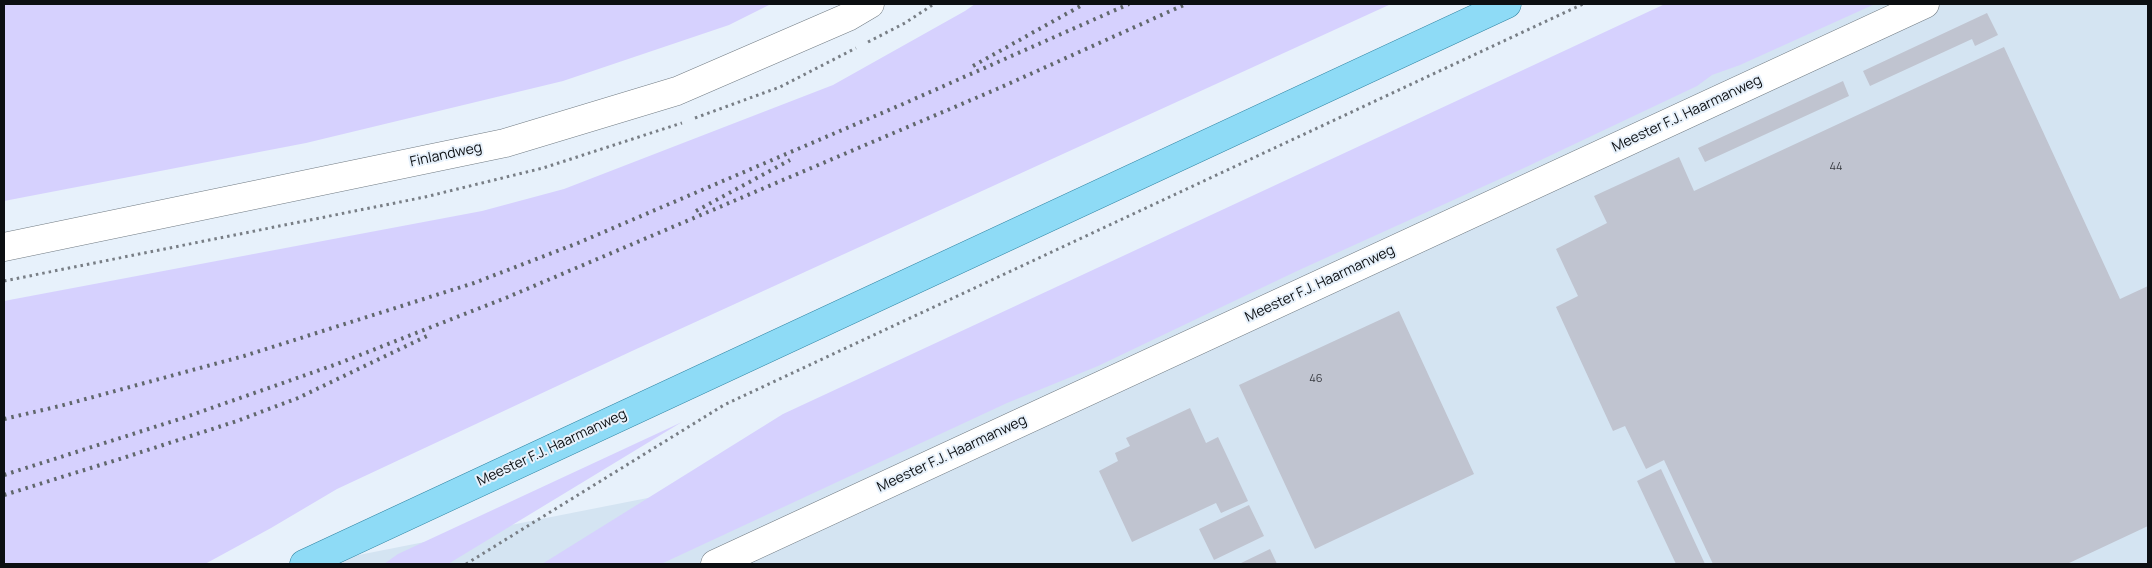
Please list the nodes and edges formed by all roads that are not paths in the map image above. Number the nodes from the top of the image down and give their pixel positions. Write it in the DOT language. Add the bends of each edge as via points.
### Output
graph roads {
  1 [pos="870,4"];
  2 [pos="1507,4"];
  3 [pos="1925,4"];
  4 [pos="4,247"];
  5 [pos="317,561"];
  6 [pos="714,564"];
  1 -- 4 [label="street, Finlandweg" via="848,17 677,91 505,143"];
  2 -- 5 [label="main road, Meester F.J. Haarmanweg"];
  3 -- 6 [label="street, Meester F.J. Haarmanweg"];
}
